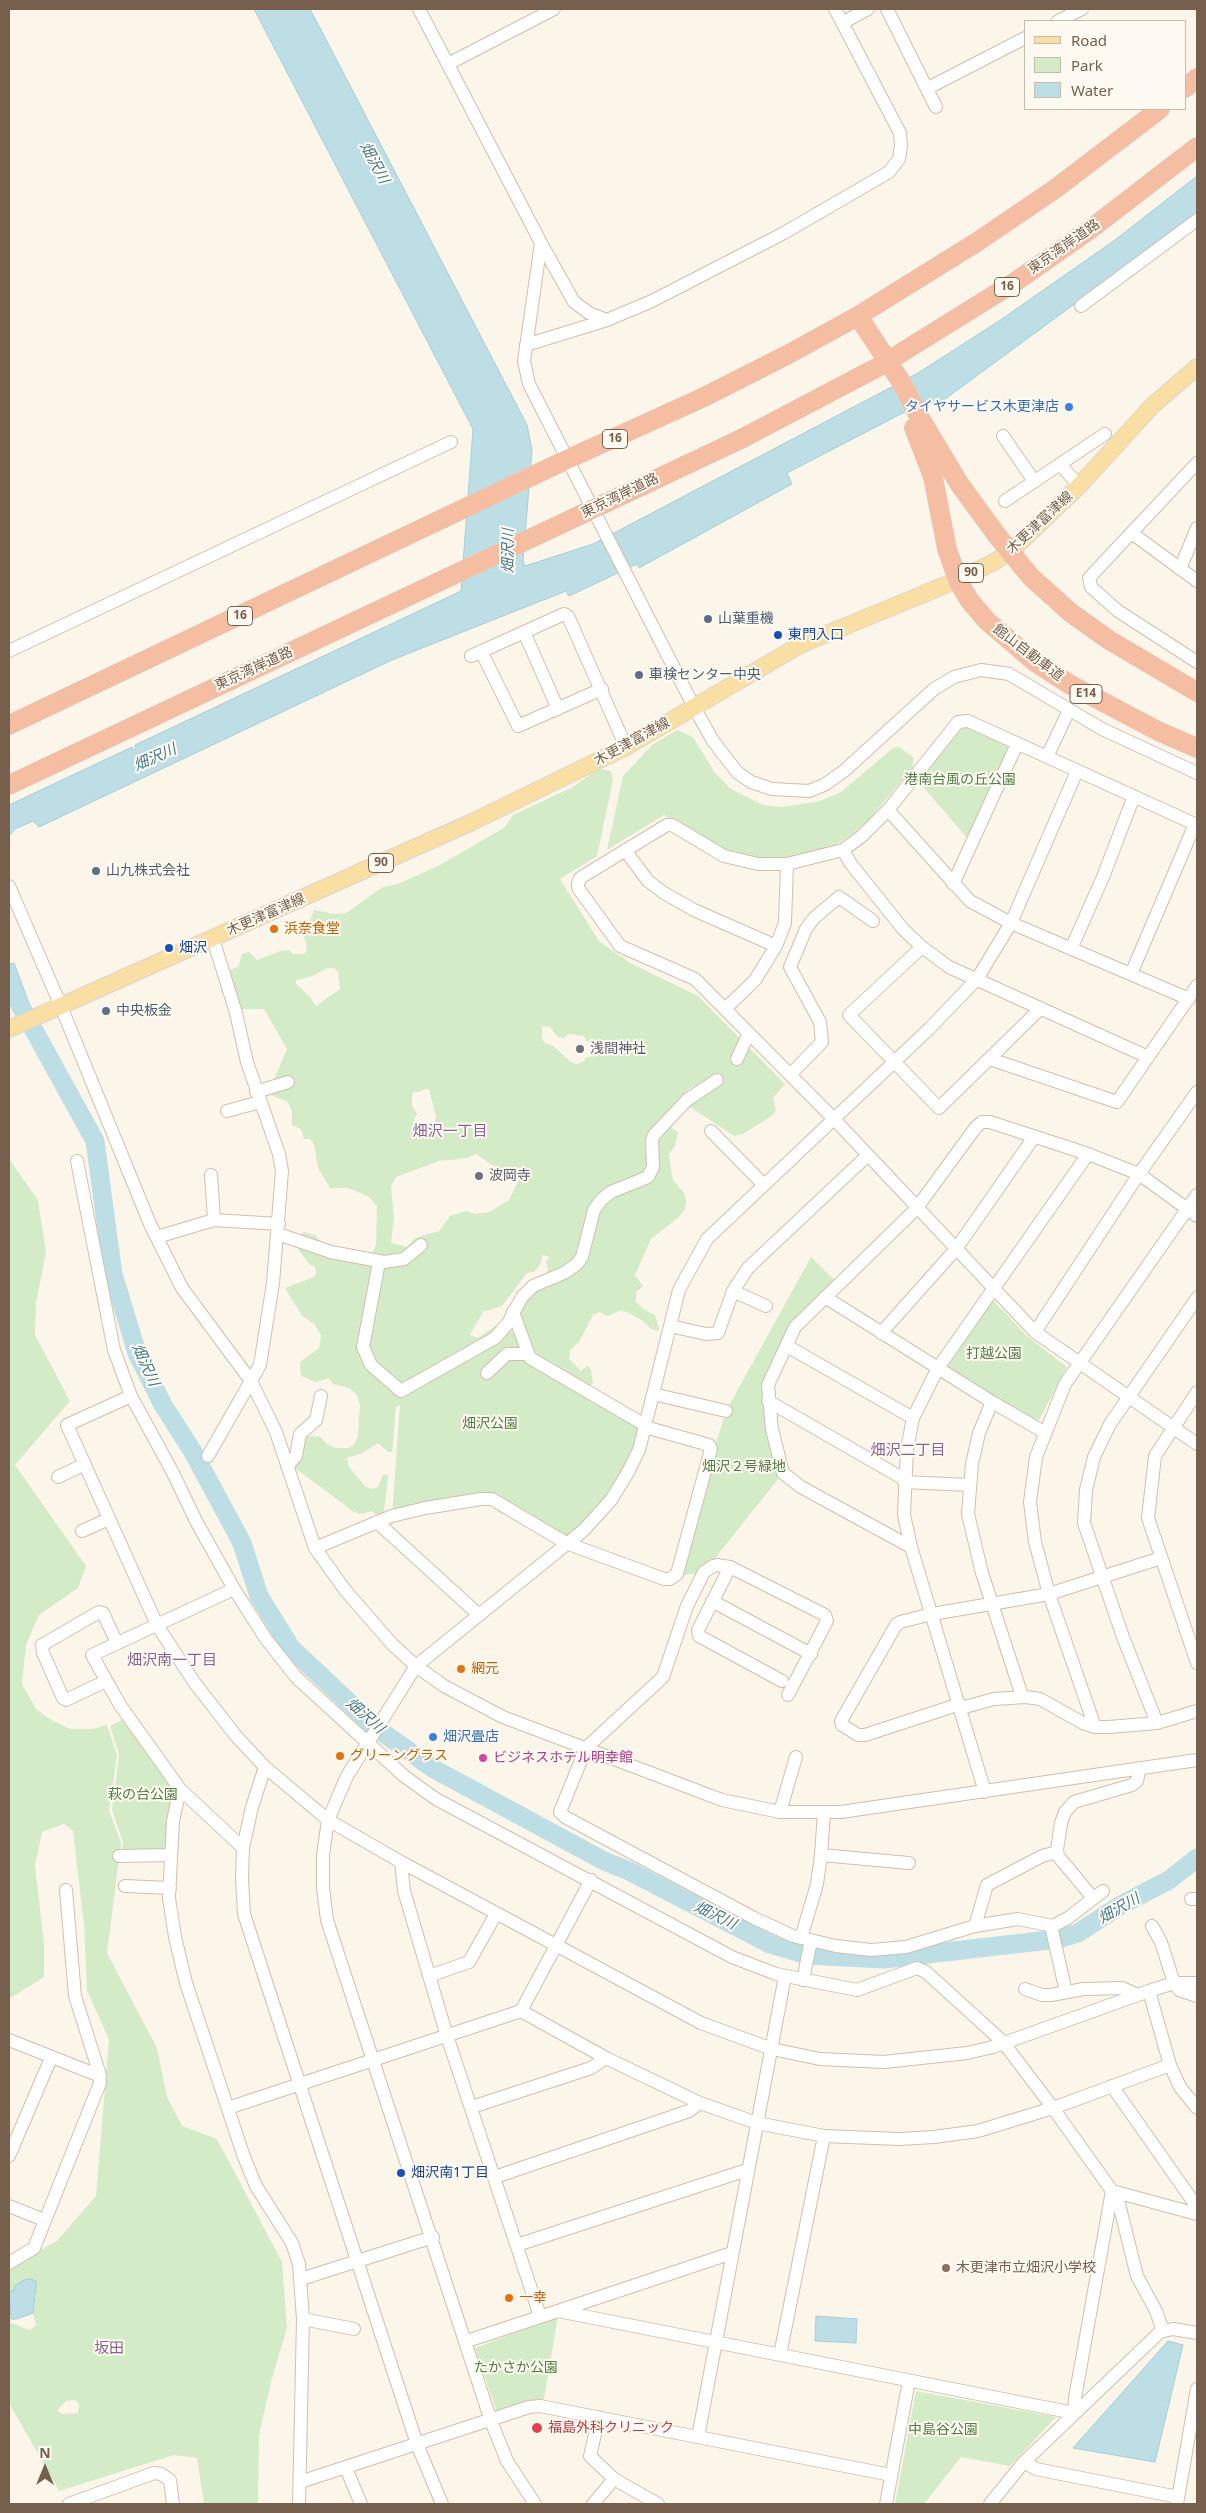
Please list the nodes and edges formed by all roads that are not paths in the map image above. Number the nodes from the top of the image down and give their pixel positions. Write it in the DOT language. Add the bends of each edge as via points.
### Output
graph roads {
  1 [pos="419,9"];
  2 [pos="554,9"];
  3 [pos="835,9"];
  4 [pos="868,9"];
  5 [pos="887,9"];
  6 [pos="1082,9"];
  7 [pos="1060,20"];
  8 [pos="842,22"];
  9 [pos="1024,39"];
  10 [pos="448,64"];
  11 [pos="1197,78"];
  12 [pos="1186,87"];
  13 [pos="928,88"];
  14 [pos="936,107"];
  15 [pos="1159,110"];
  16 [pos="1197,147"];
  17 [pos="1197,220"];
  18 [pos="541,243"];
  19 [pos="1082,306"];
  20 [pos="858,316"];
  21 [pos="607,320"];
  22 [pos="526,345"];
  23 [pos="884,364"];
  24 [pos="1197,367"];
  25 [pos="915,421"];
  26 [pos="1105,434"];
  27 [pos="1003,436"];
  28 [pos="451,442"];
  29 [pos="568,459"];
  30 [pos="1060,464"];
  31 [pos="1195,469"];
  32 [pos="1034,480"];
  33 [pos="1079,486"];
  34 [pos="1005,501"];
  35 [pos="594,509"];
  36 [pos="1197,528"];
  37 [pos="1133,534"];
  38 [pos="1180,570"];
  39 [pos="1197,581"];
  40 [pos="524,632"];
  41 [pos="9,651"];
  42 [pos="1197,662"];
  43 [pos="602,689"];
  44 [pos="1197,692"];
  45 [pos="694,707"];
  46 [pos="558,709"];
  47 [pos="1069,710"];
  48 [pos="9,725"];
  49 [pos="1017,744"];
  50 [pos="626,747"];
  51 [pos="1197,748"];
  52 [pos="1047,757"];
  53 [pos="1077,771"];
  54 [pos="1197,773"];
  55 [pos="9,785"];
  56 [pos="1134,796"];
  57 [pos="888,810"];
  58 [pos="1196,824"];
  59 [pos="625,850"];
  60 [pos="843,850"];
  61 [pos="786,864"];
  62 [pos="953,884"];
  63 [pos="9,886"];
  64 [pos="872,921"];
  65 [pos="1011,923"];
  66 [pos="213,939"];
  67 [pos="776,946"];
  68 [pos="922,947"];
  69 [pos="1071,948"];
  70 [pos="1131,974"];
  71 [pos="977,979"];
  72 [pos="1197,986"];
  73 [pos="1188,999"];
  74 [pos="60,1004"];
  75 [pos="1041,1008"];
  76 [pos="725,1009"];
  77 [pos="9,1029"];
  78 [pos="749,1033"];
  79 [pos="1148,1057"];
  80 [pos="737,1059"];
  81 [pos="990,1059"];
  82 [pos="893,1062"];
  83 [pos="790,1075"];
  84 [pos="717,1080"];
  85 [pos="288,1082"];
  86 [pos="1197,1092"];
  87 [pos="258,1097"];
  88 [pos="227,1111"];
  89 [pos="834,1119"];
  90 [pos="712,1131"];
  91 [pos="1034,1137"];
  92 [pos="1088,1154"];
  93 [pos="867,1156"];
  94 [pos="77,1161"];
  95 [pos="1139,1174"];
  96 [pos="210,1175"];
  97 [pos="763,1184"];
  98 [pos="1197,1195"];
  99 [pos="916,1209"];
  100 [pos="1192,1213"];
  101 [pos="214,1220"];
  102 [pos="278,1229"];
  103 [pos="157,1237"];
  104 [pos="421,1246"];
  105 [pos="956,1249"];
  106 [pos="379,1262"];
  107 [pos="994,1289"];
  108 [pos="733,1291"];
  109 [pos="824,1297"];
  110 [pos="1197,1298"];
  111 [pos="766,1306"];
  112 [pos="513,1312"];
  113 [pos="670,1326"];
  114 [pos="1035,1332"];
  115 [pos="881,1333"];
  116 [pos="787,1346"];
  117 [pos="526,1354"];
  118 [pos="1081,1365"];
  119 [pos="938,1368"];
  120 [pos="487,1373"];
  121 [pos="251,1381"];
  122 [pos="1197,1392"];
  123 [pos="653,1394"];
  124 [pos="131,1396"];
  125 [pos="320,1396"];
  126 [pos="1129,1397"];
  127 [pos="768,1401"];
  128 [pos="992,1402"];
  129 [pos="726,1411"];
  130 [pos="913,1418"];
  131 [pos="645,1426"];
  132 [pos="1173,1428"];
  133 [pos="1044,1432"];
  134 [pos="1197,1444"];
  135 [pos="208,1456"];
  136 [pos="85,1464"];
  137 [pos="287,1466"];
  138 [pos="58,1477"];
  139 [pos="904,1481"];
  140 [pos="969,1486"];
  141 [pos="109,1518"];
  142 [pos="378,1522"];
  143 [pos="82,1531"];
  144 [pos="566,1543"];
  145 [pos="911,1547"];
  146 [pos="315,1548"];
  147 [pos="1161,1558"];
  148 [pos="730,1567"];
  149 [pos="1103,1576"];
  150 [pos="234,1589"];
  151 [pos="1049,1594"];
  152 [pos="712,1601"];
  153 [pos="992,1604"];
  154 [pos="932,1614"];
  155 [pos="479,1615"];
  156 [pos="157,1625"];
  157 [pos="117,1644"];
  158 [pos="810,1654"];
  159 [pos="1197,1663"];
  160 [pos="416,1666"];
  161 [pos="106,1681"];
  162 [pos="782,1681"];
  163 [pos="788,1695"];
  164 [pos="1022,1696"];
  165 [pos="960,1706"];
  166 [pos="1197,1711"];
  167 [pos="1157,1723"];
  168 [pos="1095,1727"];
  169 [pos="368,1743"];
  170 [pos="586,1748"];
  171 [pos="796,1756"];
  172 [pos="1197,1760"];
  173 [pos="265,1766"];
  174 [pos="1140,1768"];
  175 [pos="180,1789"];
  176 [pos="985,1792"];
  177 [pos="780,1812"];
  178 [pos="824,1813"];
  179 [pos="328,1820"];
  180 [pos="243,1848"];
  181 [pos="1058,1852"];
  182 [pos="170,1855"];
  183 [pos="821,1855"];
  184 [pos="119,1856"];
  185 [pos="401,1862"];
  186 [pos="909,1863"];
  187 [pos="591,1880"];
  188 [pos="125,1886"];
  189 [pos="170,1888"];
  190 [pos="66,1890"];
  191 [pos="496,1914"];
  192 [pos="975,1926"];
  193 [pos="1051,1926"];
  194 [pos="1152,1926"];
  195 [pos="806,1939"];
  196 [pos="556,1947"];
  197 [pos="429,1976"];
  198 [pos="785,1976"];
  199 [pos="803,1980"];
  200 [pos="1197,1983"];
  201 [pos="1174,1984"];
  202 [pos="1024,1989"];
  203 [pos="1066,1992"];
  204 [pos="1144,1993"];
  205 [pos="1197,1996"];
  206 [pos="521,2011"];
  207 [pos="447,2036"];
  208 [pos="9,2040"];
  209 [pos="1003,2042"];
  210 [pos="772,2049"];
  211 [pos="51,2058"];
  212 [pos="606,2058"];
  213 [pos="374,2061"];
  214 [pos="1170,2064"];
  215 [pos="100,2076"];
  216 [pos="299,2084"];
  217 [pos="1112,2086"];
  218 [pos="700,2103"];
  219 [pos="472,2107"];
  220 [pos="228,2108"];
  221 [pos="1053,2108"];
  222 [pos="1197,2108"];
  223 [pos="757,2123"];
  224 [pos="824,2136"];
  225 [pos="9,2156"];
  226 [pos="747,2170"];
  227 [pos="495,2177"];
  228 [pos="1114,2192"];
  229 [pos="9,2206"];
  230 [pos="1197,2207"];
  231 [pos="1197,2214"];
  232 [pos="44,2220"];
  233 [pos="433,2237"];
  234 [pos="517,2245"];
  235 [pos="732,2254"];
  236 [pos="358,2261"];
  237 [pos="9,2263"];
  238 [pos="301,2279"];
  239 [pos="558,2311"];
  240 [pos="540,2316"];
  241 [pos="303,2319"];
  242 [pos="354,2329"];
  243 [pos="1163,2331"];
  244 [pos="1197,2333"];
  245 [pos="467,2341"];
  246 [pos="714,2342"];
  247 [pos="780,2355"];
  248 [pos="909,2381"];
  249 [pos="1197,2389"];
  250 [pos="1074,2412"];
  251 [pos="599,2417"];
  252 [pos="491,2421"];
  253 [pos="1193,2436"];
  254 [pos="698,2437"];
  255 [pos="417,2444"];
  256 [pos="1024,2462"];
  257 [pos="346,2468"];
  258 [pos="891,2475"];
  259 [pos="614,2479"];
  260 [pos="300,2482"];
  261 [pos="1178,2501"];
  262 [pos="69,2504"];
  263 [pos="173,2504"];
  264 [pos="299,2504"];
  265 [pos="361,2504"];
  266 [pos="442,2504"];
  267 [pos="535,2504"];
  268 [pos="593,2504"];
  269 [pos="658,2504"];
  270 [pos="886,2504"];
  271 [pos="990,2504"];
  1 -- 10 [label="street"];
  2 -- 10 [label="street"];
  3 -- 8 [label="street"];
  4 -- 8 [label="street"];
  5 -- 13 [label="street"];
  6 -- 7 [label="street"];
  8 -- 21 [label="street" via="900,133 899,159 889,172 784,233 652,301"];
  9 -- 13 [label="street"];
  10 -- 18 [label="street"];
  11 -- 12 [label="highway"];
  13 -- 14 [label="street"];
  15 -- 20 [label="highway, 16" via="1018,214"];
  16 -- 23 [label="highway, 東京湾岸道路 / 16" via="1061,250"];
  17 -- 19 [label="street"];
  18 -- 21 [label="street" via="574,302"];
  18 -- 22 [label="street"];
  20 -- 23 [label="highway"];
  20 -- 29 [label="highway, 16" via="746,376"];
  21 -- 22 [label="street"];
  22 -- 29 [label="street" via="524,361 529,384"];
  23 -- 25 [label="highway"];
  23 -- 35 [label="highway, 東京湾岸道路 / 16" via="762,429"];
  24 -- 33 [label="main road, 木更津富津線 / 90" via="1152,406"];
  25 -- 44 [label="highway, bridge" via="1031,577 1071,613 1109,640"];
  25 -- 51 [label="highway, 館山自動車道 / E14, bridge" via="933,477 947,549 959,583 987,621 1035,662 1070,684"];
  26 -- 30 [label="street"];
  27 -- 32 [label="street"];
  28 -- 41 [label="street"];
  29 -- 35 [label="street"];
  29 -- 48 [label="highway, 16"];
  30 -- 32 [label="street"];
  30 -- 33 [label="street"];
  31 -- 37 [label="street"];
  32 -- 34 [label="street"];
  33 -- 45 [label="main road, 木更津富津線 / 90" via="1011,551 994,562 800,645"];
  35 -- 45 [label="street"];
  35 -- 55 [label="highway, 東京湾岸道路 / 16"];
  36 -- 38 [label="street"];
  37 -- 38 [label="street"];
  37 -- 42 [label="street" via="1090,578 1091,587 1118,611"];
  38 -- 39 [label="street"];
  40 -- 43 [label="street" via="564,614 568,616"];
  40 -- 46 [label="street"];
  40 -- 46 [label="street" via="476,653 517,726"];
  43 -- 46 [label="street"];
  43 -- 50 [label="street"];
  45 -- 47 [label="street" via="713,741 737,772 760,785 796,792 809,791 833,780 934,689 970,672 994,670 1009,674"];
  45 -- 50 [label="main road, 木更津富津線 / 90"];
  47 -- 52 [label="street"];
  47 -- 54 [label="street" via="1102,730"];
  49 -- 52 [label="street"];
  49 -- 57 [label="street" via="968,721 958,722"];
  49 -- 62 [label="street"];
  50 -- 66 [label="main road, 木更津富津線 / 90" via="472,822"];
  52 -- 53 [label="street"];
  53 -- 56 [label="street"];
  53 -- 65 [label="street"];
  56 -- 58 [label="street"];
  56 -- 69 [label="street"];
  57 -- 60 [label="street"];
  57 -- 62 [label="street"];
  58 -- 70 [label="street"];
  59 -- 61 [label="street" via="660,828 672,825 724,856 758,864"];
  59 -- 67 [label="street" via="648,881 664,893 694,910"];
  59 -- 76 [label="street" via="580,878 578,888 620,946 695,979"];
  60 -- 61 [label="street"];
  60 -- 68 [label="street" via="871,890"];
  61 -- 67 [label="street" via="785,923"];
  62 -- 65 [label="street" via="970,901"];
  63 -- 74 [label="street"];
  64 -- 83 [label="street" via="839,898 814,918 806,929 790,967 820,1022 822,1042"];
  65 -- 69 [label="street"];
  65 -- 71 [label="street"];
  66 -- 74 [label="main road, 木更津富津線 / 90"];
  66 -- 87 [label="street"];
  67 -- 76 [label="street" via="755,980"];
  68 -- 71 [label="street" via="949,967"];
  68 -- 82 [label="street" via="849,1015"];
  69 -- 70 [label="street"];
  70 -- 73 [label="street"];
  71 -- 75 [label="street"];
  71 -- 82 [label="street"];
  72 -- 73 [label="street"];
  73 -- 79 [label="street"];
  74 -- 77 [label="main road, 木更津富津線 / 90"];
  74 -- 103 [label="street"];
  75 -- 79 [label="street"];
  75 -- 81 [label="street"];
  76 -- 78 [label="street"];
  78 -- 80 [label="street"];
  78 -- 83 [label="street"];
  79 -- 81 [label="street" via="1117,1102"];
  81 -- 82 [label="street" via="939,1108"];
  82 -- 89 [label="street"];
  83 -- 89 [label="street"];
  84 -- 112 [label="street" via="687,1100 654,1135 653,1168 648,1178 611,1192 601,1200 594,1210 577,1264 532,1286"];
  85 -- 87 [label="street"];
  86 -- 95 [label="street"];
  87 -- 88 [label="street"];
  87 -- 102 [label="street" via="282,1171"];
  89 -- 93 [label="street"];
  89 -- 97 [label="street"];
  90 -- 97 [label="street"];
  91 -- 92 [label="street"];
  91 -- 99 [label="street" via="982,1122"];
  91 -- 105 [label="street"];
  92 -- 95 [label="street"];
  92 -- 107 [label="street"];
  93 -- 99 [label="street"];
  93 -- 108 [label="street" via="748,1268"];
  94 -- 124 [label="street" via="112,1342"];
  95 -- 100 [label="street"];
  95 -- 114 [label="street"];
  96 -- 101 [label="street"];
  97 -- 113 [label="street" via="707,1239 679,1290"];
  98 -- 100 [label="street"];
  99 -- 105 [label="street"];
  99 -- 109 [label="street"];
  100 -- 118 [label="street"];
  101 -- 102 [label="street"];
  101 -- 103 [label="street"];
  102 -- 106 [label="street" via="331,1252"];
  102 -- 121 [label="street" via="269,1323 260,1365"];
  103 -- 121 [label="street" via="182,1288"];
  104 -- 106 [label="street" via="404,1259"];
  105 -- 107 [label="street"];
  105 -- 115 [label="street"];
  106 -- 112 [label="street" via="363,1347 371,1365 401,1391 495,1338"];
  107 -- 114 [label="street"];
  107 -- 119 [label="street"];
  108 -- 111 [label="street"];
  108 -- 113 [label="street" via="718,1333 714,1335"];
  109 -- 115 [label="street"];
  109 -- 116 [label="street" via="796,1327"];
  110 -- 126 [label="street"];
  112 -- 117 [label="street"];
  113 -- 123 [label="street"];
  114 -- 118 [label="street"];
  115 -- 119 [label="street"];
  116 -- 127 [label="street" via="768,1385"];
  116 -- 130 [label="street"];
  117 -- 120 [label="street" via="507,1354"];
  117 -- 131 [label="street"];
  118 -- 126 [label="street"];
  118 -- 133 [label="street" via="1065,1384"];
  119 -- 128 [label="street"];
  119 -- 130 [label="street"];
  121 -- 135 [label="street"];
  121 -- 137 [label="street" via="276,1432"];
  122 -- 132 [label="street"];
  123 -- 129 [label="street"];
  123 -- 131 [label="street"];
  124 -- 136 [label="street" via="67,1425"];
  124 -- 150 [label="street"];
  125 -- 137 [label="street" via="316,1420 300,1434 296,1456"];
  126 -- 132 [label="street"];
  126 -- 149 [label="street" via="1110,1424 1094,1457 1086,1490 1084,1523"];
  127 -- 139 [label="street"];
  127 -- 145 [label="street" via="783,1473 800,1487"];
  128 -- 133 [label="street"];
  128 -- 140 [label="street" via="979,1433"];
  130 -- 139 [label="street"];
  131 -- 144 [label="street" via="639,1450 617,1490 584,1530"];
  131 -- 144 [label="street" via="711,1448 677,1574 664,1579"];
  132 -- 134 [label="street"];
  132 -- 147 [label="street" via="1156,1456 1151,1480 1148,1518"];
  133 -- 151 [label="street" via="1036,1456 1030,1518"];
  136 -- 138 [label="street"];
  136 -- 141 [label="street"];
  137 -- 146 [label="street"];
  139 -- 140 [label="street"];
  139 -- 145 [label="street" via="904,1515"];
  140 -- 153 [label="street" via="968,1514 973,1542"];
  141 -- 143 [label="street"];
  141 -- 156 [label="street"];
  142 -- 144 [label="street" via="425,1508 492,1499"];
  142 -- 146 [label="street"];
  142 -- 155 [label="street"];
  144 -- 155 [label="street"];
  145 -- 154 [label="street"];
  146 -- 160 [label="street" via="344,1590"];
  147 -- 149 [label="street"];
  147 -- 159 [label="street"];
  148 -- 152 [label="street"];
  148 -- 158 [label="street" via="825,1615 827,1621"];
  148 -- 170 [label="street" via="717,1565 704,1572 678,1628 663,1677"];
  149 -- 151 [label="street"];
  149 -- 167 [label="street"];
  150 -- 156 [label="street"];
  150 -- 169 [label="street" via="266,1639 296,1677"];
  151 -- 153 [label="street"];
  151 -- 168 [label="street"];
  152 -- 158 [label="street"];
  152 -- 162 [label="street" via="698,1630 699,1636"];
  153 -- 154 [label="street"];
  153 -- 164 [label="street"];
  154 -- 165 [label="street"];
  154 -- 165 [label="street" via="896,1625 841,1721 842,1725 858,1735 865,1735"];
  155 -- 160 [label="street"];
  156 -- 157 [label="street"];
  156 -- 173 [label="street" via="194,1682 236,1736"];
  157 -- 161 [label="street" via="92,1655"];
  157 -- 161 [label="street" via="103,1613 99,1612 42,1645 66,1700"];
  158 -- 163 [label="street"];
  160 -- 169 [label="street"];
  160 -- 170 [label="street" via="444,1686 503,1716"];
  161 -- 175 [label="street"];
  164 -- 165 [label="street"];
  164 -- 168 [label="street" via="1040,1699"];
  165 -- 176 [label="street"];
  166 -- 167 [label="street"];
  167 -- 168 [label="street"];
  169 -- 179 [label="street" via="340,1790"];
  169 -- 187 [label="street" via="404,1776 436,1799"];
  170 -- 177 [label="street" via="722,1800"];
  170 -- 195 [label="street" via="562,1805 560,1812 565,1817 754,1918"];
  171 -- 177 [label="street"];
  172 -- 174 [label="street"];
  173 -- 179 [label="street"];
  173 -- 180 [label="street"];
  174 -- 176 [label="street"];
  174 -- 181 [label="street" via="1137,1781 1132,1785 1085,1798 1069,1807 1061,1823"];
  175 -- 180 [label="street"];
  175 -- 182 [label="street"];
  176 -- 178 [label="street"];
  177 -- 178 [label="street"];
  178 -- 183 [label="street"];
  179 -- 185 [label="street"];
  179 -- 213 [label="street" via="323,1863 327,1920"];
  180 -- 216 [label="street" via="244,1914"];
  181 -- 192 [label="street" via="1042,1856 987,1885"];
  181 -- 193 [label="street" via="1062,1862 1098,1894 1068,1918"];
  182 -- 184 [label="street"];
  182 -- 189 [label="street"];
  183 -- 186 [label="street"];
  183 -- 195 [label="street"];
  185 -- 191 [label="street"];
  185 -- 197 [label="street" via="404,1891"];
  187 -- 196 [label="street"];
  187 -- 198 [label="street" via="732,1957"];
  188 -- 189 [label="street"];
  189 -- 220 [label="street" via="175,1937 186,1983"];
  190 -- 215 [label="street" via="75,1996"];
  191 -- 196 [label="street"];
  191 -- 197 [label="street" via="469,1962"];
  192 -- 193 [label="street" via="1018,1919"];
  192 -- 195 [label="street" via="906,1946 871,1950"];
  193 -- 203 [label="street"];
  194 -- 201 [label="street" via="1161,1942"];
  195 -- 199 [label="street"];
  196 -- 206 [label="street"];
  196 -- 210 [label="street" via="701,2023"];
  197 -- 207 [label="street"];
  198 -- 199 [label="street"];
  198 -- 210 [label="street"];
  199 -- 209 [label="street" via="858,1990 921,1969"];
  200 -- 201 [label="street"];
  201 -- 204 [label="street"];
  201 -- 205 [label="street" via="1180,1990"];
  202 -- 203 [label="street" via="1042,1994"];
  203 -- 204 [label="street" via="1122,1988"];
  204 -- 209 [label="street"];
  204 -- 214 [label="street"];
  206 -- 207 [label="street"];
  206 -- 212 [label="street"];
  207 -- 213 [label="street"];
  207 -- 219 [label="street"];
  208 -- 211 [label="street"];
  209 -- 210 [label="street" via="932,2059 884,2062 820,2059"];
  209 -- 221 [label="street"];
  210 -- 223 [label="street"];
  211 -- 215 [label="street"];
  211 -- 225 [label="street"];
  212 -- 218 [label="street"];
  212 -- 219 [label="street" via="591,2068"];
  213 -- 216 [label="street"];
  213 -- 233 [label="street"];
  214 -- 217 [label="street"];
  214 -- 222 [label="street" via="1180,2087"];
  215 -- 232 [label="street" via="100,2084"];
  216 -- 220 [label="street"];
  216 -- 236 [label="street"];
  217 -- 221 [label="street"];
  217 -- 230 [label="street"];
  218 -- 223 [label="street"];
  218 -- 227 [label="street" via="689,2111"];
  219 -- 227 [label="street"];
  220 -- 238 [label="street" via="256,2186 292,2243"];
  221 -- 224 [label="street" via="978,2131 934,2137"];
  221 -- 228 [label="street"];
  223 -- 224 [label="street"];
  223 -- 226 [label="street"];
  224 -- 247 [label="street"];
  226 -- 234 [label="street"];
  226 -- 235 [label="street"];
  227 -- 234 [label="street"];
  228 -- 231 [label="street"];
  228 -- 243 [label="street" via="1137,2276"];
  228 -- 250 [label="street"];
  229 -- 232 [label="street"];
  232 -- 237 [label="street" via="34,2248"];
  233 -- 236 [label="street"];
  233 -- 245 [label="street"];
  234 -- 240 [label="street"];
  235 -- 239 [label="street"];
  235 -- 246 [label="street"];
  236 -- 238 [label="street"];
  236 -- 255 [label="street"];
  238 -- 241 [label="street"];
  239 -- 240 [label="street"];
  239 -- 246 [label="street"];
  240 -- 245 [label="street"];
  241 -- 242 [label="street"];
  241 -- 260 [label="street"];
  243 -- 244 [label="street" via="1173,2329"];
  243 -- 250 [label="street"];
  245 -- 252 [label="street"];
  246 -- 247 [label="street"];
  246 -- 254 [label="street"];
  247 -- 248 [label="street"];
  248 -- 250 [label="street"];
  248 -- 258 [label="street"];
  249 -- 253 [label="street"];
  250 -- 256 [label="street"];
  251 -- 252 [label="street" via="540,2406"];
  251 -- 254 [label="street"];
  251 -- 259 [label="street" via="590,2456"];
  252 -- 255 [label="street"];
  252 -- 267 [label="street" via="507,2461"];
  253 -- 261 [label="street"];
  254 -- 258 [label="street"];
  255 -- 257 [label="street"];
  255 -- 266 [label="street"];
  256 -- 261 [label="street" via="1036,2469"];
  256 -- 271 [label="street"];
  257 -- 260 [label="street"];
  257 -- 265 [label="street"];
  258 -- 270 [label="street"];
  259 -- 268 [label="street"];
  259 -- 269 [label="street"];
  260 -- 264 [label="street"];
  262 -- 263 [label="street" via="154,2473 170,2480"];
}
